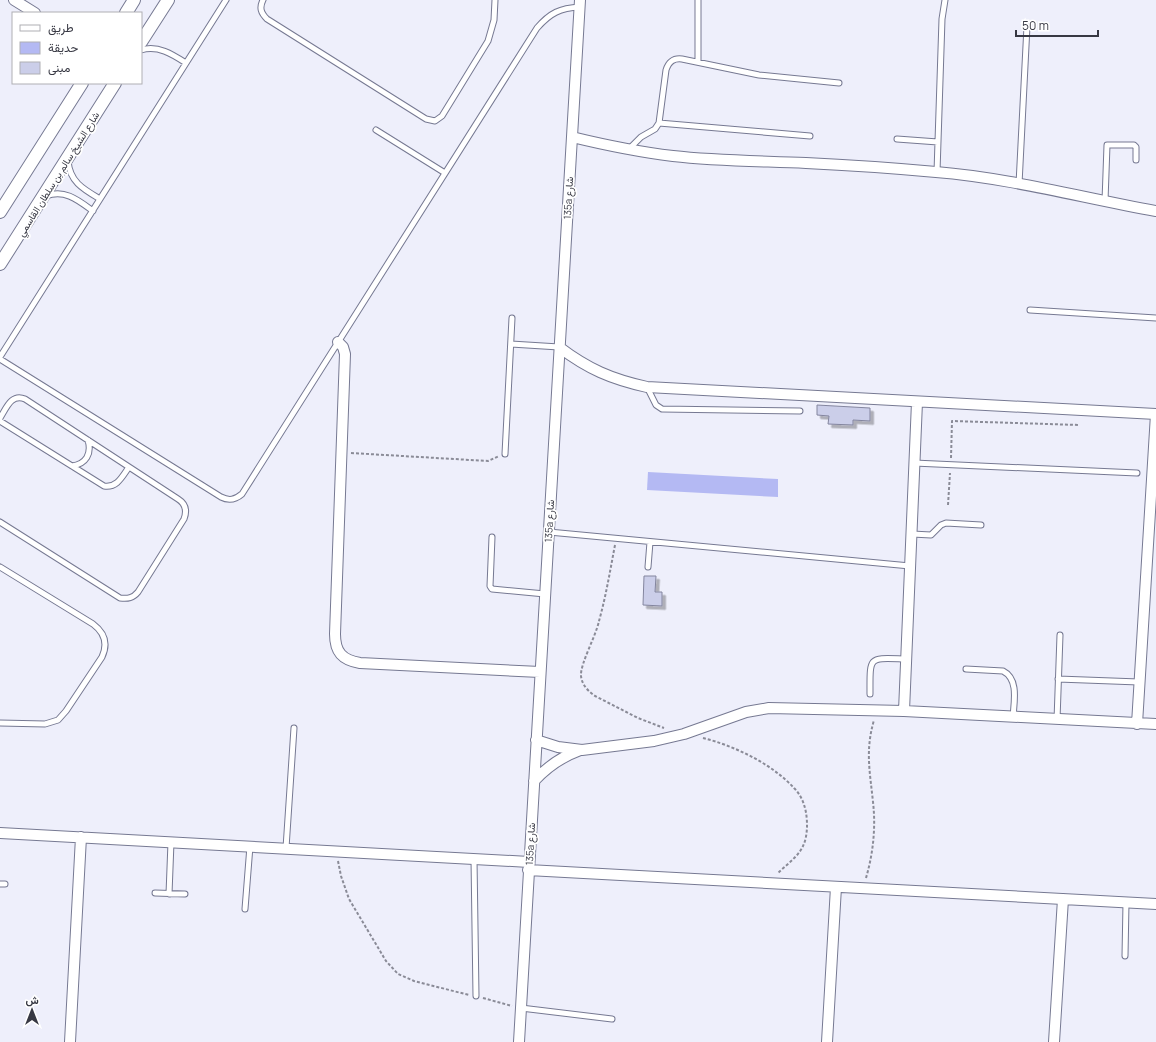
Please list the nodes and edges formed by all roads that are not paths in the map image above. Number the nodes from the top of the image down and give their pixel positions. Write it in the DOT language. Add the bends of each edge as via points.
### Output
graph roads {
  1 [pos="14,0"];
  2 [pos="134,0"];
  3 [pos="168,0"];
  4 [pos="226,0"];
  5 [pos="263,0"];
  6 [pos="495,0"];
  7 [pos="698,0"];
  8 [pos="945,0"];
  9 [pos="580,4"];
  10 [pos="32,12"];
  11 [pos="127,12"];
  12 [pos="1027,26"];
  13 [pos="142,40"];
  14 [pos="142,50"];
  15 [pos="698,62"];
  16 [pos="186,63"];
  17 [pos="839,83"];
  18 [pos="81,84"];
  19 [pos="114,84"];
  20 [pos="659,122"];
  21 [pos="376,130"];
  22 [pos="810,136"];
  23 [pos="572,137"];
  24 [pos="897,138"];
  25 [pos="938,142"];
  26 [pos="628,150"];
  27 [pos="68,158"];
  28 [pos="1136,160"];
  29 [pos="937,172"];
  30 [pos="445,173"];
  31 [pos="1019,184"];
  32 [pos="43,197"];
  33 [pos="100,199"];
  34 [pos="1105,201"];
  35 [pos="93,211"];
  36 [pos="1156,211"];
  37 [pos="0,212"];
  38 [pos="0,264"];
  39 [pos="1030,310"];
  40 [pos="512,318"];
  41 [pos="1156,318"];
  42 [pos="338,342"];
  43 [pos="511,344"];
  44 [pos="559,347"];
  45 [pos="0,358"];
  46 [pos="647,386"];
  47 [pos="917,402"];
  48 [pos="800,411"];
  49 [pos="1156,414"];
  50 [pos="0,420"];
  51 [pos="88,440"];
  52 [pos="505,454"];
  53 [pos="914,463"];
  54 [pos="72,466"];
  55 [pos="128,467"];
  56 [pos="1137,473"];
  57 [pos="0,522"];
  58 [pos="981,525"];
  59 [pos="548,532"];
  60 [pos="912,534"];
  61 [pos="492,537"];
  62 [pos="650,542"];
  63 [pos="910,566"];
  64 [pos="0,567"];
  65 [pos="648,567"];
  66 [pos="545,594"];
  67 [pos="1060,635"];
  68 [pos="906,658"];
  69 [pos="966,668"];
  70 [pos="540,672"];
  71 [pos="1058,680"];
  72 [pos="1140,682"];
  73 [pos="870,694"];
  74 [pos="904,711"];
  75 [pos="1013,717"];
  76 [pos="1057,720"];
  77 [pos="0,723"];
  78 [pos="1137,724"];
  79 [pos="1156,724"];
  80 [pos="294,728"];
  81 [pos="536,740"];
  82 [pos="582,750"];
  83 [pos="534,781"];
  84 [pos="0,833"];
  85 [pos="81,837"];
  86 [pos="171,842"];
  87 [pos="250,846"];
  88 [pos="286,848"];
  89 [pos="474,859"];
  90 [pos="528,866"];
  91 [pos="836,887"];
  92 [pos="155,893"];
  93 [pos="169,894"];
  94 [pos="185,894"];
  95 [pos="1062,899"];
  96 [pos="1126,903"];
  97 [pos="1156,904"];
  98 [pos="245,909"];
  99 [pos="1125,956"];
  100 [pos="476,996"];
  101 [pos="521,1008"];
  102 [pos="612,1019"];
  103 [pos="70,1042"];
  104 [pos="519,1042"];
  105 [pos="827,1042"];
  106 [pos="1054,1042"];
  1 -- 10 [label="street"];
  2 -- 11 [label="street"];
  3 -- 13 [label="street"];
  4 -- 16 [label="lane"];
  5 -- 6 [label="lane" via="261,10 267,20 426,118 435,120 442,116 488,42 493,27"];
  7 -- 15 [label="lane"];
  8 -- 25 [label="lane" via="942,19"];
  9 -- 23 [label="street, 135a شارع"];
  9 -- 30 [label="lane" via="555,12 545,18 537,28"];
  12 -- 31 [label="lane"];
  14 -- 16 [label="lane" via="164,50"];
  15 -- 17 [label="lane" via="759,75"];
  15 -- 20 [label="lane" via="678,59 668,65"];
  16 -- 33 [label="lane"];
  18 -- 37 [label="street"];
  19 -- 27 [label="street, شارع الشيخ سالم بن سلطان القاسمي"];
  20 -- 22 [label="lane"];
  20 -- 26 [label="lane"];
  21 -- 30 [label="lane"];
  23 -- 26 [label="street"];
  23 -- 44 [label="street, 135a شارع"];
  24 -- 25 [label="lane"];
  25 -- 29 [label="lane"];
  26 -- 29 [label="street" via="706,159"];
  27 -- 32 [label="street, شارع الشيخ سالم بن سلطان القاسمي"];
  27 -- 33 [label="lane" via="72,177 78,185"];
  28 -- 34 [label="lane" via="1134,144 1107,144"];
  29 -- 31 [label="street"];
  30 -- 42 [label="lane"];
  31 -- 34 [label="street"];
  32 -- 35 [label="lane" via="61,193"];
  32 -- 38 [label="street, شارع الشيخ سالم بن سلطان القاسمي"];
  33 -- 35 [label="lane"];
  34 -- 36 [label="street"];
  35 -- 45 [label="lane"];
  39 -- 41 [label="lane"];
  40 -- 43 [label="lane"];
  42 -- 45 [label="lane" via="242,494 232,500 221,497"];
  42 -- 70 [label="street" via="345,350 335,634 338,651 351,661 360,662"];
  43 -- 44 [label="lane"];
  43 -- 52 [label="lane"];
  44 -- 46 [label="street" via="600,372 623,381"];
  44 -- 59 [label="street, 135a شارع"];
  46 -- 47 [label="street"];
  46 -- 48 [label="lane" via="656,405 662,409"];
  47 -- 49 [label="street"];
  47 -- 53 [label="street"];
  49 -- 72 [label="street"];
  50 -- 51 [label="lane" via="12,400 21,398"];
  50 -- 54 [label="lane"];
  51 -- 54 [label="lane" via="90,452 87,458 78,466"];
  51 -- 55 [label="lane"];
  53 -- 56 [label="lane"];
  53 -- 60 [label="street"];
  54 -- 55 [label="lane" via="99,484 109,487 118,483"];
  55 -- 57 [label="lane" via="178,499 186,510 184,519 138,592 130,598 120,598"];
  58 -- 60 [label="lane" via="946,523 931,535"];
  59 -- 62 [label="lane"];
  59 -- 66 [label="street, 135a شارع"];
  60 -- 63 [label="street"];
  61 -- 66 [label="lane" via="492,589"];
  62 -- 63 [label="lane"];
  62 -- 65 [label="lane"];
  63 -- 68 [label="street"];
  64 -- 77 [label="lane" via="93,624 103,635 105,650 58,720 45,724"];
  66 -- 70 [label="street, 135a شارع"];
  67 -- 71 [label="lane"];
  68 -- 73 [label="lane" via="881,658 873,661 870,670"];
  68 -- 74 [label="street"];
  69 -- 75 [label="lane" via="1003,671 1008,674 1014,683"];
  70 -- 81 [label="street, 135a شارع"];
  71 -- 72 [label="lane"];
  71 -- 76 [label="lane"];
  72 -- 78 [label="street"];
  74 -- 75 [label="street"];
  74 -- 82 [label="street" via="769,708 746,712 684,734 654,741"];
  75 -- 76 [label="street"];
  76 -- 78 [label="street"];
  78 -- 79 [label="street"];
  80 -- 88 [label="lane"];
  81 -- 82 [label="street" via="558,747"];
  81 -- 83 [label="street, 135a شارع"];
  82 -- 83 [label="street" via="555,762"];
  83 -- 90 [label="street, 135a شارع"];
  84 -- 85 [label="street"];
  85 -- 86 [label="street"];
  85 -- 103 [label="street"];
  86 -- 87 [label="street"];
  86 -- 93 [label="lane"];
  87 -- 88 [label="street"];
  87 -- 98 [label="lane"];
  88 -- 89 [label="street"];
  89 -- 90 [label="street"];
  89 -- 100 [label="lane"];
  90 -- 91 [label="street"];
  90 -- 101 [label="street, 135a شارع"];
  91 -- 95 [label="street"];
  91 -- 105 [label="street"];
  92 -- 93 [label="lane"];
  93 -- 94 [label="lane"];
  95 -- 96 [label="street"];
  95 -- 106 [label="street"];
  96 -- 97 [label="street"];
  96 -- 99 [label="lane"];
  101 -- 102 [label="lane"];
  101 -- 104 [label="street, 135a شارع"];
}
